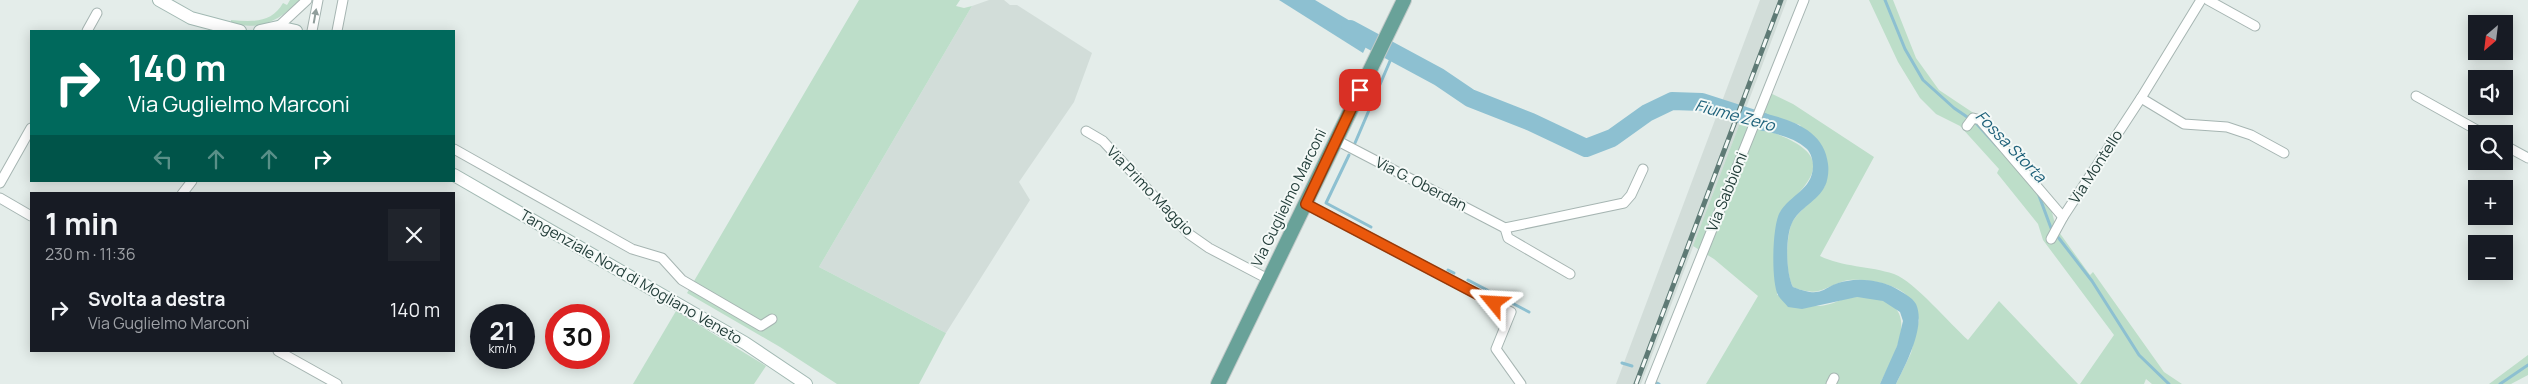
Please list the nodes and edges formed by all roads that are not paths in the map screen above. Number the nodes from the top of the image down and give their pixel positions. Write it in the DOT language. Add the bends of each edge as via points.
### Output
graph roads {
  1 [pos="159,0"];
  2 [pos="307,0"];
  3 [pos="318,0"];
  4 [pos="343,0"];
  5 [pos="1404,0"];
  6 [pos="1804,0"];
  7 [pos="2201,0"];
  8 [pos="2208,0"];
  9 [pos="97,13"];
  10 [pos="191,18"];
  11 [pos="2255,26"];
  12 [pos="278,27"];
  13 [pos="88,30"];
  14 [pos="202,30"];
  15 [pos="236,30"];
  16 [pos="264,30"];
  17 [pos="292,30"];
  18 [pos="312,30"];
  19 [pos="337,30"];
  20 [pos="2416,96"];
  21 [pos="2141,98"];
  22 [pos="1970,122"];
  23 [pos="2468,125"];
  24 [pos="30,130"];
  25 [pos="1086,131"];
  26 [pos="1336,140"];
  27 [pos="455,150"];
  28 [pos="2513,150"];
  29 [pos="2284,154"];
  30 [pos="2528,158"];
  31 [pos="1643,169"];
  32 [pos="455,176"];
  33 [pos="191,182"];
  34 [pos="0,183"];
  35 [pos="184,192"];
  36 [pos="0,198"];
  37 [pos="1306,204"];
  38 [pos="30,215"];
  39 [pos="2063,217"];
  40 [pos="1505,228"];
  41 [pos="2051,238"];
  42 [pos="1570,274"];
  43 [pos="1268,278"];
  44 [pos="772,319"];
  45 [pos="280,352"];
  46 [pos="337,384"];
  47 [pos="806,384"];
  48 [pos="1218,384"];
  49 [pos="1521,384"];
  50 [pos="1650,384"];
  1 -- 10 [label="main road"];
  2 -- 12 [label="street"];
  18 -- 3 [label="street, one-way"];
  4 -- 19 [label="street"];
  5 -- 26 [label="main road, Via Guglielmo Marconi"];
  6 -- 50 [label="street, Via Sabbioni"];
  7 -- 21 [label="street, Via Montello"];
  8 -- 11 [label="street"];
  9 -- 13 [label="street"];
  10 -- 14 [label="main road"];
  10 -- 15 [label="main road"];
  12 -- 16 [label="main road"];
  12 -- 17 [label="main road"];
  20 -- 23 [label="street"];
  21 -- 29 [label="street" via="2184,124 2250,134"];
  21 -- 39 [label="street, Via Montello"];
  22 -- 39 [label="street, Via Montello" via="1980,120"];
  24 -- 34 [label="street"];
  25 -- 43 [label="street, Via Primo Maggio" via="1103,141 1189,234"];
  26 -- 37 [label="main road, Via Guglielmo Marconi"];
  26 -- 40 [label="street, Via G. Oberdan"];
  27 -- 44 [label="street" via="632,249 662,258 682,280 761,326"];
  28 -- 30 [label="street"];
  31 -- 40 [label="street" via="1632,194 1624,203"];
  32 -- 47 [label="main road, Tangenziale Nord di Mogliano Veneto" via="745,343"];
  33 -- 35 [label="street"];
  36 -- 38 [label="street"];
  37 -- 43 [label="main road, Via Guglielmo Marconi"];
  37 -- 49 [label="street" via="1510,312 1496,349"];
  39 -- 41 [label="street"];
  40 -- 42 [label="street, Via G. Oberdan" via="1508,238"];
  43 -- 48 [label="main road, Via Guglielmo Marconi"];
  45 -- 46 [label="street"];
}
